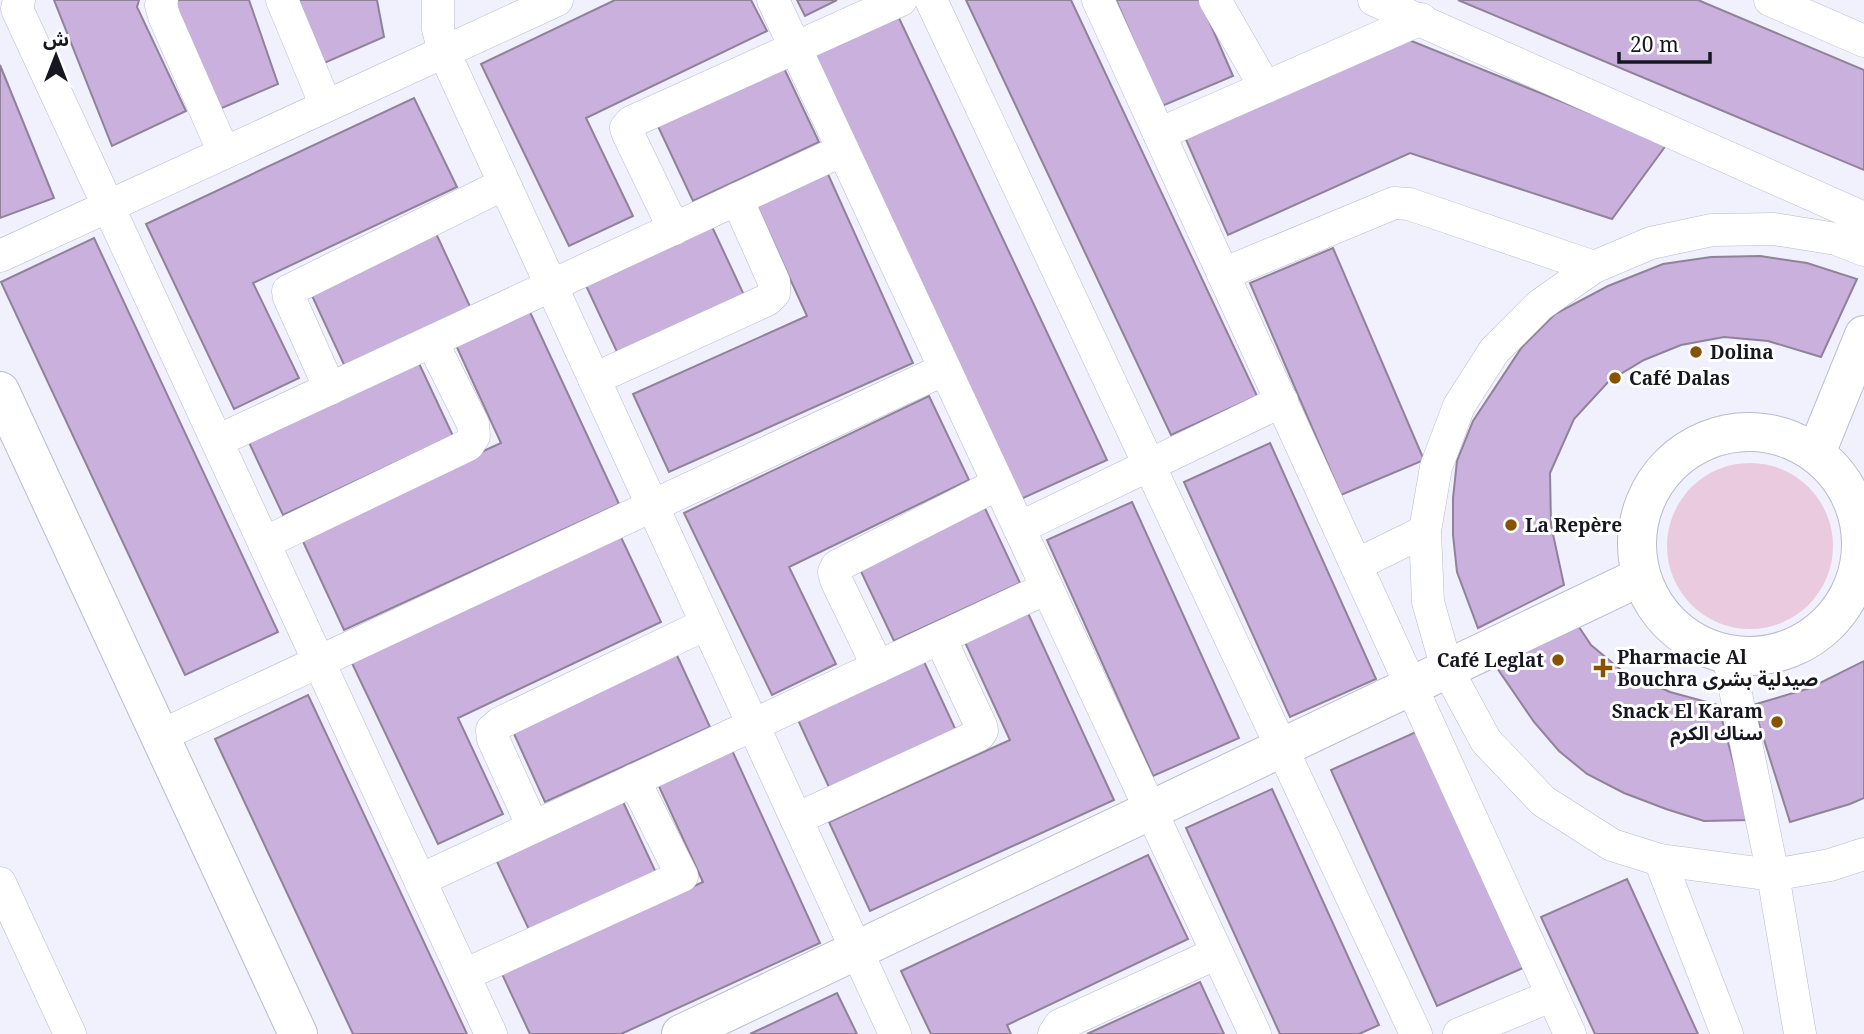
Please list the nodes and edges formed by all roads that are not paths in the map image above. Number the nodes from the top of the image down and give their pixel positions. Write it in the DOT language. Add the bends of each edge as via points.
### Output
graph roads {
  1 [pos="19,0"];
  2 [pos="162,0"];
  3 [pos="282,0"];
  4 [pos="438,0"];
  5 [pos="557,0"];
  6 [pos="773,0"];
  7 [pos="901,0"];
  8 [pos="931,0"];
  9 [pos="1098,0"];
  10 [pos="1215,0"];
  11 [pos="1770,0"];
  12 [pos="1385,2"];
  13 [pos="1421,19"];
  14 [pos="1864,41"];
  15 [pos="795,47"];
  16 [pos="443,52"];
  17 [pos="1265,88"];
  18 [pos="326,106"];
  19 [pos="1160,134"];
  20 [pos="843,150"];
  21 [pos="224,153"];
  22 [pos="504,184"];
  23 [pos="737,199"];
  24 [pos="109,206"];
  25 [pos="1864,218"];
  26 [pos="674,229"];
  27 [pos="1864,250"];
  28 [pos="0,256"];
  29 [pos="1594,267"];
  30 [pos="1223,274"];
  31 [pos="551,286"];
  32 [pos="1864,335"];
  33 [pos="432,342"];
  34 [pos="945,369"];
  35 [pos="594,379"];
  36 [pos="330,389"];
  37 [pos="0,391"];
  38 [pos="1282,401"];
  39 [pos="217,441"];
  40 [pos="1816,453"];
  41 [pos="1149,465"];
  42 [pos="998,484"];
  43 [pos="652,506"];
  44 [pos="1018,528"];
  45 [pos="1425,531"];
  46 [pos="264,542"];
  47 [pos="1356,565"];
  48 [pos="1640,577"];
  49 [pos="1047,588"];
  50 [pos="1853,611"];
  51 [pos="706,624"];
  52 [pos="940,638"];
  53 [pos="1728,655"];
  54 [pos="319,662"];
  55 [pos="878,667"];
  56 [pos="1447,669"];
  57 [pos="1411,686"];
  58 [pos="753,725"];
  59 [pos="160,736"];
  60 [pos="1282,748"];
  61 [pos="634,780"];
  62 [pos="1151,810"];
  63 [pos="796,819"];
  64 [pos="533,827"];
  65 [pos="1864,854"];
  66 [pos="1660,860"];
  67 [pos="1773,875"];
  68 [pos="420,880"];
  69 [pos="0,883"];
  70 [pos="856,950"];
  71 [pos="1217,953"];
  72 [pos="464,975"];
  73 [pos="1551,996"];
  74 [pos="70,1034"];
  75 [pos="298,1034"];
  76 [pos="491,1034"];
  77 [pos="681,1034"];
  78 [pos="895,1034"];
  79 [pos="1054,1034"];
  80 [pos="1255,1034"];
  81 [pos="1416,1034"];
  82 [pos="1460,1034"];
  83 [pos="1570,1034"];
  84 [pos="1727,1034"];
  85 [pos="1800,1034"];
  1 -- 24 [label="street" via="17,9"];
  2 -- 21 [label="street" via="164,16"];
  3 -- 18 [label="street"];
  4 -- 16 [label="street"];
  5 -- 16 [label="street"];
  6 -- 15 [label="street"];
  7 -- 15 [label="street"];
  8 -- 41 [label="street"];
  9 -- 19 [label="street"];
  10 -- 17 [label="street"];
  11 -- 14 [label="street"];
  12 -- 13 [label="street"];
  13 -- 17 [label="street"];
  13 -- 25 [label="street"];
  15 -- 20 [label="street"];
  15 -- 26 [label="street" via="626,128"];
  16 -- 18 [label="street"];
  16 -- 22 [label="street"];
  17 -- 19 [label="street"];
  18 -- 21 [label="street"];
  19 -- 30 [label="street"];
  20 -- 23 [label="street"];
  20 -- 34 [label="street"];
  21 -- 24 [label="street"];
  22 -- 31 [label="street"];
  22 -- 36 [label="street" via="288,291"];
  23 -- 26 [label="street"];
  23 -- 35 [label="street" via="774,282 774,293"];
  24 -- 28 [label="street"];
  24 -- 39 [label="street"];
  26 -- 31 [label="street"];
  27 -- 29 [label="street" via="1836,239 1774,229 1712,230 1651,243"];
  29 -- 30 [label="street" via="1409,204 1394,203"];
  29 -- 45 [label="street" via="1540,304 1494,351 1459,406 1436,467"];
  30 -- 38 [label="street"];
  31 -- 33 [label="street"];
  31 -- 35 [label="street"];
  32 -- 40 [label="street"];
  33 -- 36 [label="street"];
  33 -- 46 [label="street" via="472,424 474,436 468,445"];
  34 -- 42 [label="street"];
  34 -- 43 [label="street"];
  35 -- 43 [label="street"];
  36 -- 39 [label="street"];
  37 -- 59 [label="street"];
  38 -- 41 [label="street"];
  38 -- 47 [label="street"];
  39 -- 46 [label="street"];
  40 -- 48 [label="street" via="1785,437 1749,431 1715,437 1684,452 1658,477 1642,508 1636,542"];
  40 -- 50 [label="street" via="1846,485 1861,526"];
  41 -- 44 [label="street"];
  41 -- 60 [label="street"];
  42 -- 44 [label="street"];
  42 -- 55 [label="street" via="837,566 836,580"];
  43 -- 51 [label="street"];
  43 -- 54 [label="street"];
  44 -- 49 [label="street"];
  45 -- 47 [label="street"];
  45 -- 56 [label="street" via="1428,601"];
  46 -- 54 [label="street"];
  47 -- 57 [label="street"];
  48 -- 53 [label="street" via="1659,613 1690,641"];
  48 -- 56 [label="street"];
  49 -- 52 [label="street"];
  49 -- 62 [label="street"];
  50 -- 53 [label="street" via="1792,649 1760,656"];
  51 -- 58 [label="street"];
  51 -- 64 [label="street" via="492,730"];
  52 -- 55 [label="street"];
  52 -- 63 [label="street" via="981,726 979,735"];
  53 -- 67 [label="street"];
  54 -- 59 [label="street"];
  54 -- 68 [label="street"];
  55 -- 58 [label="street"];
  56 -- 57 [label="street"];
  56 -- 66 [label="street" via="1486,741 1542,801 1612,845"];
  57 -- 60 [label="street"];
  57 -- 73 [label="street"];
  58 -- 61 [label="street"];
  58 -- 63 [label="street"];
  59 -- 75 [label="street"];
  60 -- 62 [label="street"];
  60 -- 81 [label="street"];
  61 -- 64 [label="street"];
  61 -- 72 [label="street" via="682,876"];
  62 -- 70 [label="street"];
  62 -- 71 [label="street"];
  63 -- 70 [label="street"];
  64 -- 68 [label="street"];
  65 -- 67 [label="street"];
  66 -- 67 [label="street"];
  66 -- 84 [label="street"];
  67 -- 85 [label="street"];
  68 -- 72 [label="street"];
  69 -- 74 [label="street"];
  70 -- 77 [label="street"];
  70 -- 78 [label="street"];
  71 -- 79 [label="street" via="1060,1025"];
  71 -- 80 [label="street"];
  72 -- 76 [label="street"];
  73 -- 82 [label="street"];
  73 -- 83 [label="street"];
}
